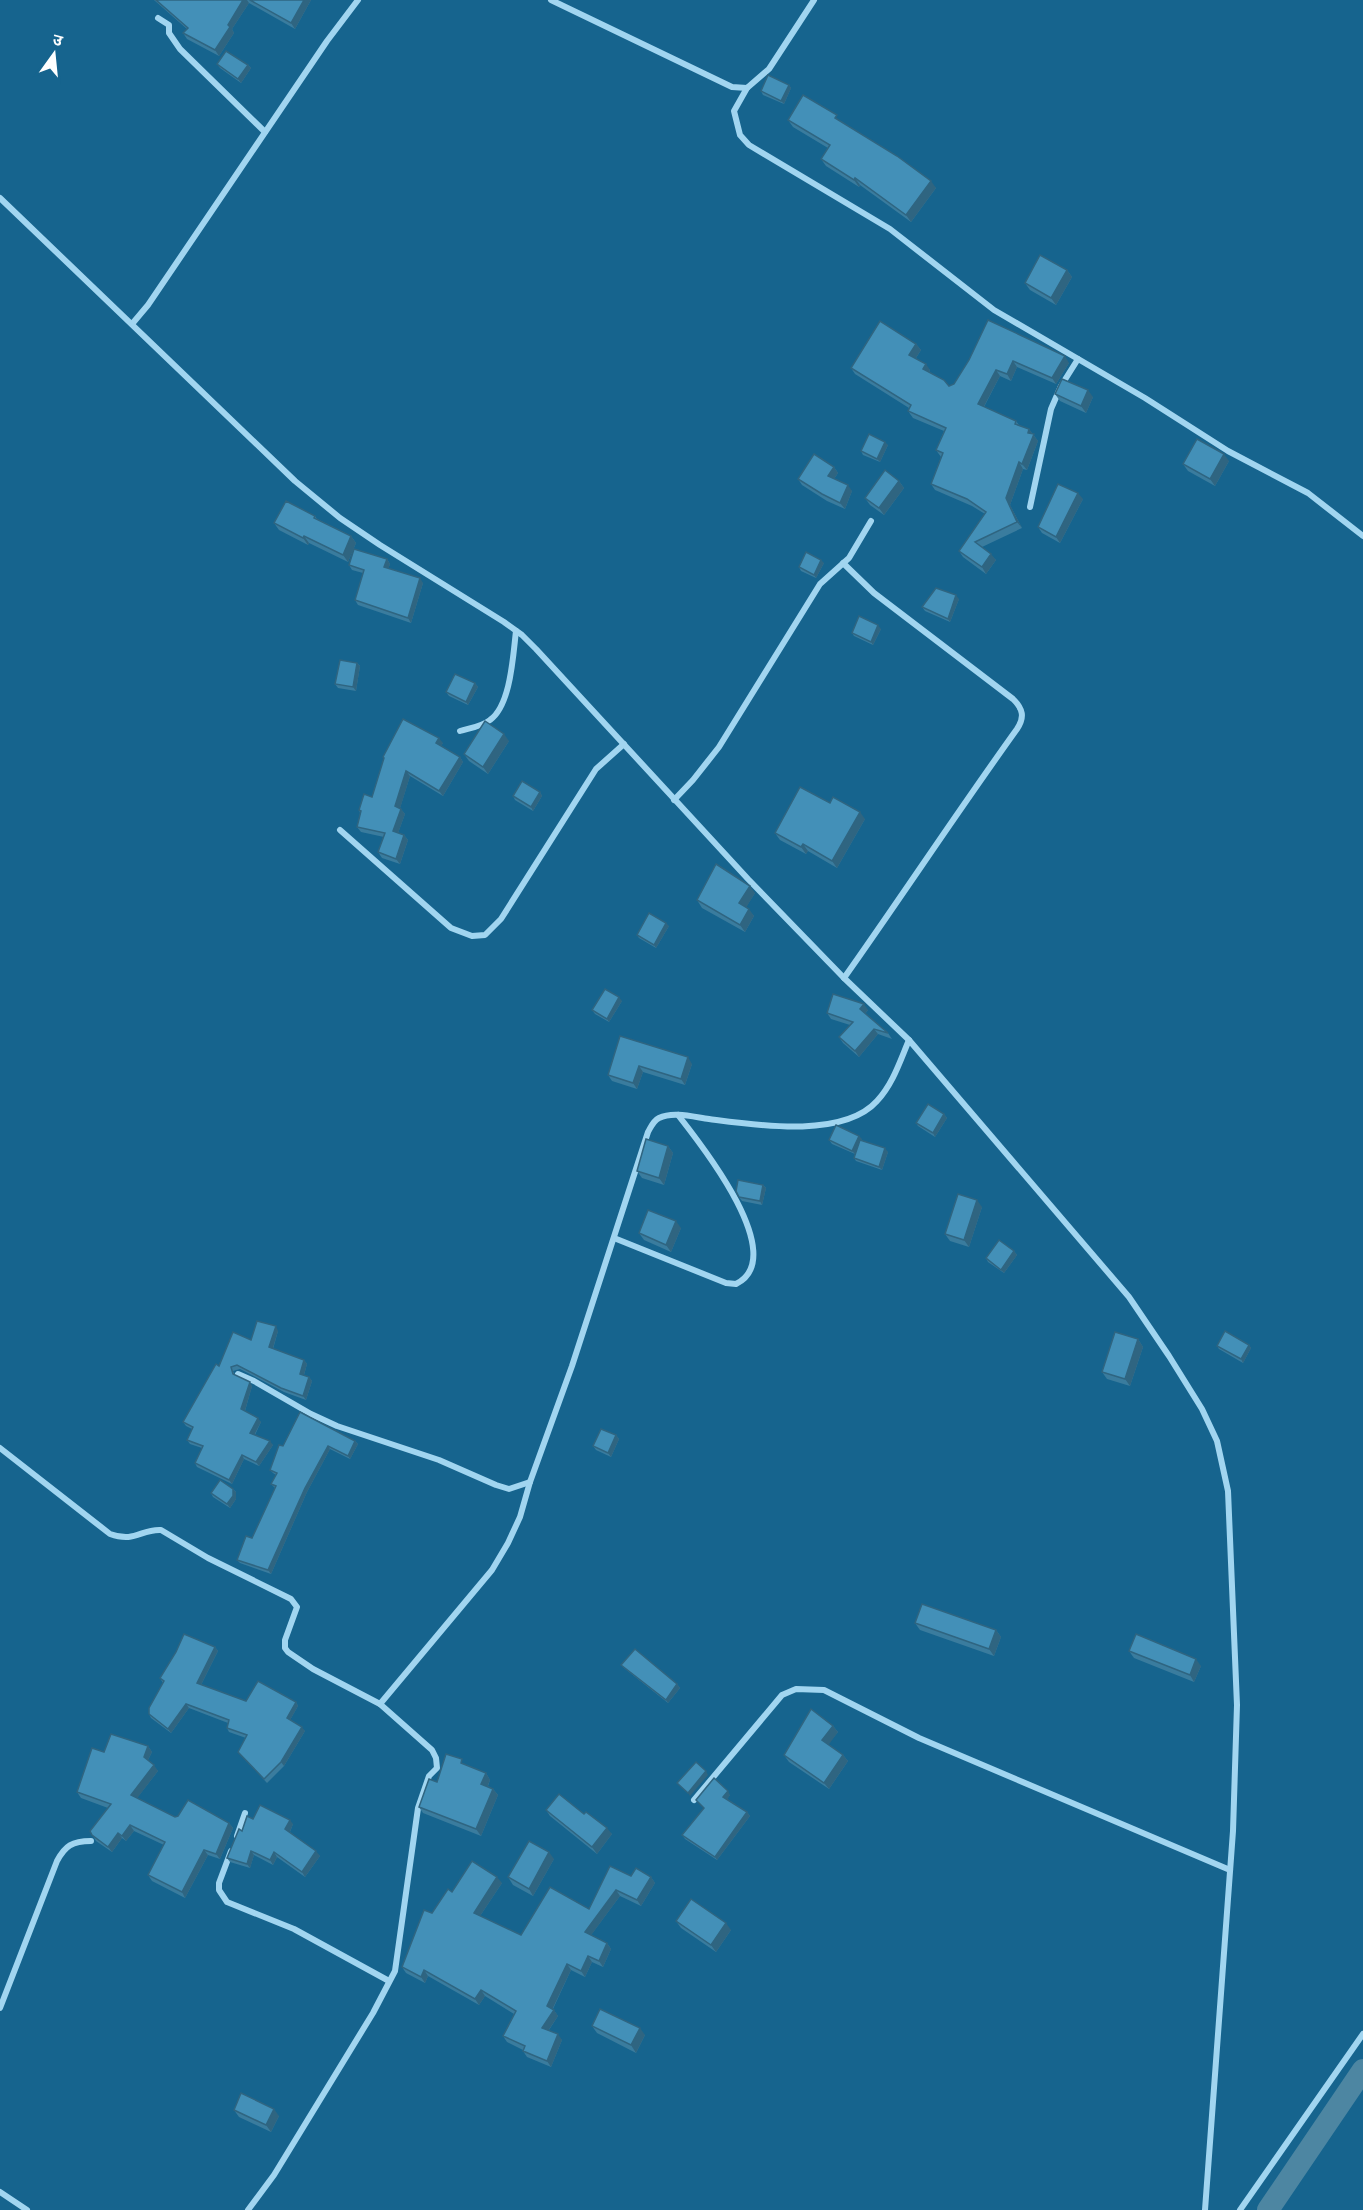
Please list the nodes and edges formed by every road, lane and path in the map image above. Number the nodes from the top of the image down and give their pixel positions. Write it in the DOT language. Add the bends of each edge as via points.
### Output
graph roads {
  1 [pos="357,0"];
  2 [pos="551,0"];
  3 [pos="814,0"];
  4 [pos="158,18"];
  5 [pos="747,88"];
  6 [pos="265,132"];
  7 [pos="0,198"];
  8 [pos="994,310"];
  9 [pos="990,320"];
  10 [pos="132,324"];
  11 [pos="1078,360"];
  12 [pos="1030,507"];
  13 [pos="871,521"];
  14 [pos="1363,536"];
  15 [pos="843,563"];
  16 [pos="516,631"];
  17 [pos="459,731"];
  18 [pos="624,744"];
  19 [pos="674,800"];
  20 [pos="340,830"];
  21 [pos="844,978"];
  22 [pos="909,1040"];
  23 [pos="678,1115"];
  24 [pos="614,1238"];
  25 [pos="238,1374"];
  26 [pos="0,1448"];
  27 [pos="530,1482"];
  28 [pos="380,1704"];
  29 [pos="694,1800"];
  30 [pos="245,1814"];
  31 [pos="91,1841"];
  32 [pos="1230,1870"];
  33 [pos="389,1981"];
  34 [pos="0,2008"];
  35 [pos="1363,2034"];
  36 [pos="0,2192"];
  37 [pos="27,2210"];
  38 [pos="248,2210"];
  39 [pos="1205,2210"];
  40 [pos="1240,2210"];
  1 -- 6 [label="street"];
  2 -- 5 [label="street" via="732,87"];
  3 -- 5 [label="street" via="769,69"];
  4 -- 6 [label="street" via="169,25 169,33 190,59"];
  5 -- 8 [label="street" via="734,111 740,135 749,144 890,229"];
  6 -- 10 [label="street"];
  7 -- 10 [label="street"];
  8 -- 9 [label="street"];
  8 -- 11 [label="street"];
  10 -- 16 [label="street" via="323,505"];
  11 -- 12 [label="street" via="1051,409"];
  11 -- 14 [label="street" via="1228,451 1308,494"];
  13 -- 15 [label="street"];
  15 -- 19 [label="street" via="820,584 719,747"];
  15 -- 21 [label="street" via="874,593 1013,699 1023,717"];
  16 -- 17 [label="street" via="510,675 500,708 482,725"];
  16 -- 18 [label="street"];
  18 -- 19 [label="street"];
  18 -- 20 [label="street" via="596,769 501,919 484,935 472,936 451,928"];
  19 -- 21 [label="street"];
  21 -- 22 [label="street"];
  22 -- 23 [label="street" via="890,1083 861,1115 806,1126"];
  22 -- 32 [label="street" via="1130,1297 1170,1356 1214,1434 1228,1491 1237,1705"];
  23 -- 24 [label="street" via="660,1118 648,1132"];
  23 -- 24 [label="street" via="735,1196 755,1252 746,1276 736,1284 726,1283"];
  24 -- 27 [label="street"];
  25 -- 27 [label="street" via="337,1426 439,1460 496,1485 509,1489"];
  26 -- 28 [label="street" via="110,1534 133,1538 161,1530 291,1599 297,1612 285,1640 288,1653"];
  27 -- 28 [label="street" via="520,1517 492,1569"];
  28 -- 33 [label="street" via="432,1750 437,1768 429,1776 418,1808 395,1971"];
  29 -- 32 [label="street" via="782,1695 795,1689 824,1690 919,1738"];
  30 -- 33 [label="street" via="222,1872 219,1890 227,1902 294,1929"];
  31 -- 34 [label="street" via="66,1846 57,1862"];
  32 -- 39 [label="street"];
  33 -- 38 [label="street" via="274,2175"];
  35 -- 40 [label="street"];
  36 -- 37 [label="street"];
}
